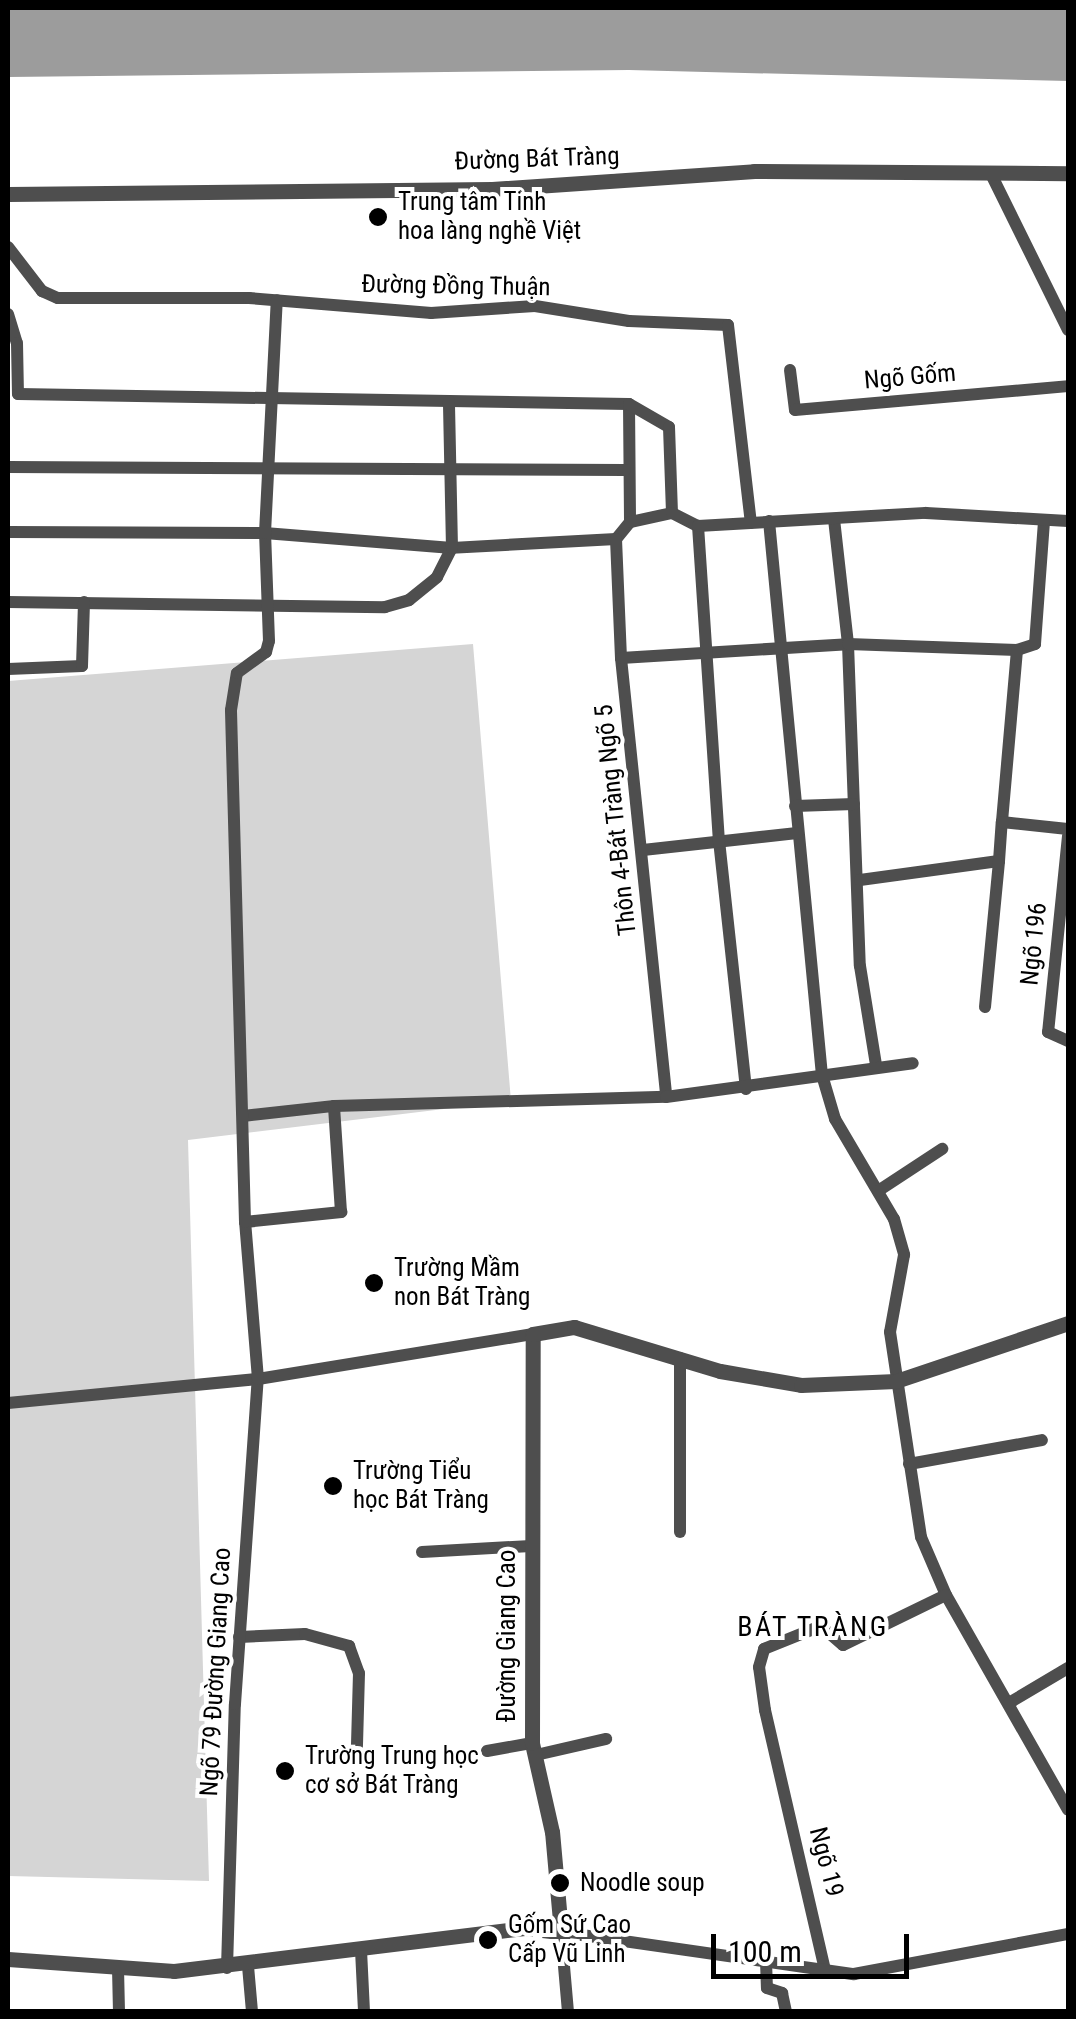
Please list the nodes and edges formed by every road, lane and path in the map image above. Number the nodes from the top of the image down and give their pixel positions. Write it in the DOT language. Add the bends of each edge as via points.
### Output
graph roads {
  1 [pos="1068,173"];
  2 [pos="991,174"];
  3 [pos="8,194"];
  4 [pos="8,247"];
  5 [pos="277,300"];
  6 [pos="8,314"];
  7 [pos="1068,330"];
  8 [pos="790,370"];
  9 [pos="1068,386"];
  10 [pos="13,394"];
  11 [pos="271,398"];
  12 [pos="449,401"];
  13 [pos="629,404"];
  14 [pos="8,467"];
  15 [pos="268,468"];
  16 [pos="448,468"];
  17 [pos="625,470"];
  18 [pos="672,514"];
  19 [pos="834,520"];
  20 [pos="1044,520"];
  21 [pos="769,521"];
  22 [pos="630,522"];
  23 [pos="1068,522"];
  24 [pos="751,523"];
  25 [pos="698,526"];
  26 [pos="8,532"];
  27 [pos="266,533"];
  28 [pos="616,539"];
  29 [pos="452,548"];
  30 [pos="269,601"];
  31 [pos="8,602"];
  32 [pos="84,602"];
  33 [pos="848,644"];
  34 [pos="778,646"];
  35 [pos="703,650"];
  36 [pos="1017,650"];
  37 [pos="621,658"];
  38 [pos="8,669"];
  39 [pos="854,804"];
  40 [pos="795,806"];
  41 [pos="1002,822"];
  42 [pos="1068,832"];
  43 [pos="797,833"];
  44 [pos="719,842"];
  45 [pos="643,850"];
  46 [pos="998,861"];
  47 [pos="860,880"];
  48 [pos="986,1008"];
  49 [pos="1068,1040"];
  50 [pos="913,1063"];
  51 [pos="876,1065"];
  52 [pos="822,1076"];
  53 [pos="746,1089"];
  54 [pos="666,1097"];
  55 [pos="334,1106"];
  56 [pos="243,1116"];
  57 [pos="942,1150"];
  58 [pos="878,1191"];
  59 [pos="245,1222"];
  60 [pos="1068,1322"];
  61 [pos="533,1334"];
  62 [pos="680,1358"];
  63 [pos="258,1380"];
  64 [pos="896,1381"];
  65 [pos="8,1403"];
  66 [pos="1042,1440"];
  67 [pos="909,1464"];
  68 [pos="680,1532"];
  69 [pos="531,1546"];
  70 [pos="422,1552"];
  71 [pos="946,1596"];
  72 [pos="239,1636"];
  73 [pos="1068,1668"];
  74 [pos="1009,1704"];
  75 [pos="606,1739"];
  76 [pos="357,1746"];
  77 [pos="534,1749"];
  78 [pos="487,1751"];
  79 [pos="1068,1810"];
  80 [pos="561,1932"];
  81 [pos="1068,1934"];
  82 [pos="360,1950"];
  83 [pos="8,1958"];
  84 [pos="766,1961"];
  85 [pos="248,1966"];
  86 [pos="118,1968"];
  87 [pos="226,1968"];
  88 [pos="825,1970"];
  89 [pos="119,2012"];
  90 [pos="252,2012"];
  91 [pos="364,2012"];
  92 [pos="568,2012"];
  93 [pos="786,2012"];
  1 -- 2 [label="street, Đường Bát Tràng"];
  2 -- 3 [label="street, Đường Bát Tràng" via="754,171 492,189"];
  2 -- 7 [label="street"];
  4 -- 5 [label="street, Đường Đồng Thuận" via="42,291 58,298"];
  5 -- 11 [label="street, Ngõ 79 Đường Giang Cao"];
  5 -- 24 [label="street, Đường Đồng Thuận" via="431,314 536,306 629,321 728,324"];
  6 -- 10 [label="street" via="17,343"];
  8 -- 9 [label="street, Ngõ Gốm" via="795,410"];
  10 -- 11 [label="street"];
  11 -- 12 [label="street"];
  11 -- 15 [label="street, Ngõ 79 Đường Giang Cao"];
  12 -- 13 [label="street"];
  12 -- 16 [label="street"];
  13 -- 17 [label="street"];
  13 -- 18 [label="street" via="669,428"];
  14 -- 15 [label="street"];
  15 -- 16 [label="street"];
  15 -- 27 [label="street, Ngõ 79 Đường Giang Cao"];
  16 -- 17 [label="street"];
  16 -- 29 [label="street"];
  17 -- 22 [label="street"];
  18 -- 22 [label="street"];
  18 -- 25 [label="street"];
  19 -- 20 [label="street" via="926,513"];
  19 -- 21 [label="street"];
  19 -- 33 [label="street"];
  20 -- 23 [label="street"];
  20 -- 36 [label="street" via="1036,644"];
  21 -- 24 [label="street"];
  21 -- 34 [label="street"];
  22 -- 28 [label="street"];
  24 -- 25 [label="street"];
  25 -- 35 [label="street"];
  26 -- 27 [label="street"];
  27 -- 29 [label="street"];
  27 -- 30 [label="street, Ngõ 79 Đường Giang Cao"];
  28 -- 29 [label="street"];
  28 -- 37 [label="street, Thôn 4-Bát Tràng Ngõ 5"];
  29 -- 30 [label="street" via="437,578 401,603"];
  30 -- 32 [label="street"];
  30 -- 56 [label="street, Ngõ 79 Đường Giang Cao" via="266,652 238,673 231,710"];
  31 -- 32 [label="street"];
  32 -- 38 [label="street" via="82,666"];
  33 -- 34 [label="street"];
  33 -- 36 [label="street"];
  33 -- 39 [label="street"];
  34 -- 35 [label="street"];
  34 -- 40 [label="street"];
  35 -- 37 [label="street"];
  35 -- 44 [label="street"];
  36 -- 41 [label="street"];
  37 -- 45 [label="street, Thôn 4-Bát Tràng Ngõ 5"];
  39 -- 40 [label="street"];
  39 -- 47 [label="street"];
  40 -- 43 [label="street"];
  41 -- 42 [label="street"];
  41 -- 46 [label="street"];
  42 -- 49 [label="street, Ngõ 196" via="1048,1032"];
  43 -- 44 [label="street"];
  43 -- 52 [label="street"];
  44 -- 45 [label="street"];
  44 -- 53 [label="street"];
  45 -- 54 [label="street, Thôn 4-Bát Tràng Ngõ 5"];
  46 -- 47 [label="street"];
  46 -- 48 [label="street"];
  47 -- 51 [label="street" via="860,966"];
  50 -- 51 [label="street"];
  51 -- 52 [label="street"];
  52 -- 53 [label="street"];
  52 -- 58 [label="street" via="836,1119"];
  53 -- 54 [label="street"];
  54 -- 55 [label="street"];
  55 -- 56 [label="street"];
  55 -- 59 [label="street" via="341,1212"];
  56 -- 59 [label="street, Ngõ 79 Đường Giang Cao"];
  57 -- 58 [label="street"];
  58 -- 64 [label="street" via="904,1255 891,1316"];
  59 -- 63 [label="street, Ngõ 79 Đường Giang Cao"];
  60 -- 64 [label="street"];
  61 -- 62 [label="street" via="574,1328"];
  61 -- 63 [label="street"];
  61 -- 69 [label="street, Đường Giang Cao"];
  62 -- 64 [label="street" via="801,1385"];
  62 -- 68 [label="street"];
  63 -- 65 [label="street"];
  63 -- 72 [label="street, Ngõ 79 Đường Giang Cao"];
  64 -- 67 [label="street"];
  66 -- 67 [label="street"];
  67 -- 71 [label="street" via="921,1537"];
  69 -- 70 [label="street"];
  69 -- 77 [label="street, Đường Giang Cao"];
  71 -- 74 [label="street"];
  71 -- 88 [label="street, Ngõ 19" via="843,1645 821,1626 764,1649 759,1668 777,1767"];
  72 -- 76 [label="street" via="305,1634 349,1646 360,1673"];
  72 -- 87 [label="street, Ngõ 79 Đường Giang Cao"];
  73 -- 74 [label="street"];
  74 -- 79 [label="street"];
  75 -- 77 [label="street"];
  77 -- 78 [label="street"];
  77 -- 80 [label="street, Đường Giang Cao" via="552,1832"];
  80 -- 82 [label="street" via="526,1928"];
  80 -- 84 [label="street"];
  80 -- 92 [label="street"];
  81 -- 88 [label="street" via="854,1974"];
  82 -- 85 [label="street"];
  82 -- 91 [label="street"];
  83 -- 86 [label="street"];
  84 -- 88 [label="street"];
  84 -- 93 [label="street" via="767,1988 782,1993"];
  85 -- 87 [label="street"];
  85 -- 90 [label="street"];
  86 -- 87 [label="street"];
  86 -- 89 [label="street"];
}
